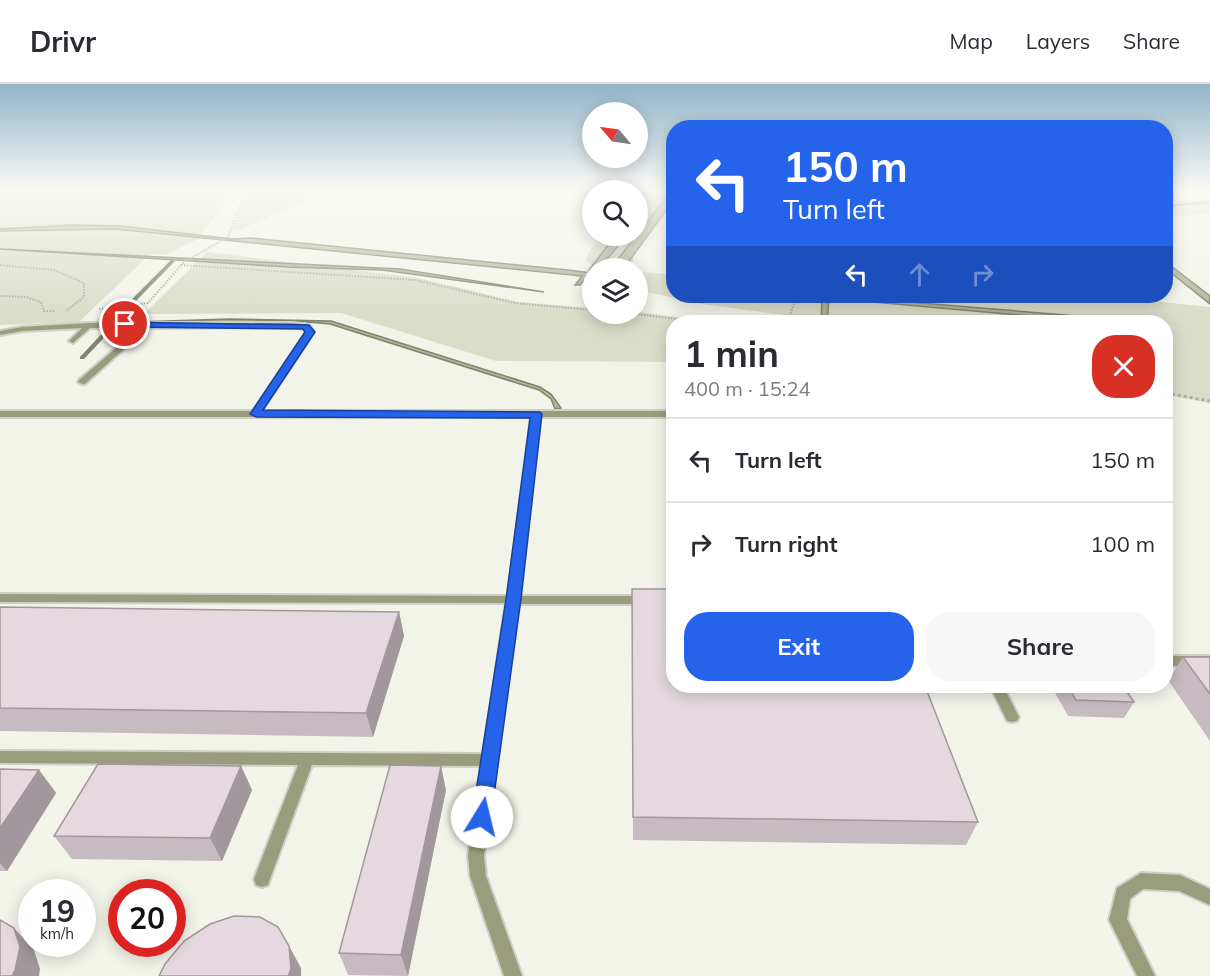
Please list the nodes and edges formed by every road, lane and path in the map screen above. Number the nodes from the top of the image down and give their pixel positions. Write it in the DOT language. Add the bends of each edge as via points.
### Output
graph roads {
  1 [pos="230,232"];
  2 [pos="183,264"];
  3 [pos="0,265"];
  4 [pos="0,296"];
  5 [pos="582,309"];
  6 [pos="69,310"];
  7 [pos="79,311"];
  8 [pos="90,311"];
  9 [pos="648,316"];
  10 [pos="666,318"];
  11 [pos="89,325"];
  12 [pos="146,325"];
  13 [pos="0,333"];
  14 [pos="73,341"];
  15 [pos="82,382"];
  16 [pos="1173,394"];
  17 [pos="1210,401"];
  18 [pos="0,414"];
  19 [pos="256,414"];
  20 [pos="536,414"];
  21 [pos="666,414"];
  22 [pos="0,598"];
  23 [pos="513,599"];
  24 [pos="666,600"];
  25 [pos="1173,661"];
  26 [pos="1210,661"];
  27 [pos="1000,693"];
  28 [pos="1012,717"];
  29 [pos="0,758"];
  30 [pos="307,759"];
  31 [pos="490,760"];
  32 [pos="262,879"];
  33 [pos="1210,897"];
  34 [pos="513,976"];
  35 [pos="1146,976"];
  1 -- 2 [label="path" via="223,241"];
  2 -- 5 [label="path" via="415,280 515,303"];
  2 -- 8 [label="path" via="148,303"];
  3 -- 6 [label="path" via="40,267 76,278 84,284 84,297"];
  4 -- 6 [label="path" via="41,302 44,311"];
  6 -- 7 [label="path"];
  9 -- 10 [label="path"];
  11 -- 12 [label="lane"];
  11 -- 13 [label="lane"];
  11 -- 14 [label="lane"];
  12 -- 15 [label="lane"];
  12 -- 19 [label="lane" via="306,327 310,332"];
  16 -- 17 [label="path"];
  18 -- 19 [label="lane"];
  19 -- 20 [label="lane"];
  20 -- 21 [label="lane"];
  20 -- 23 [label="lane"];
  22 -- 23 [label="lane"];
  23 -- 24 [label="lane"];
  23 -- 31 [label="lane"];
  25 -- 26 [label="lane"];
  27 -- 28 [label="lane"];
  29 -- 30 [label="lane"];
  30 -- 31 [label="lane"];
  30 -- 32 [label="lane"];
  31 -- 34 [label="lane" via="476,855 478,876"];
  33 -- 35 [label="lane" via="1180,883 1141,881 1124,894 1118,920"];
}
